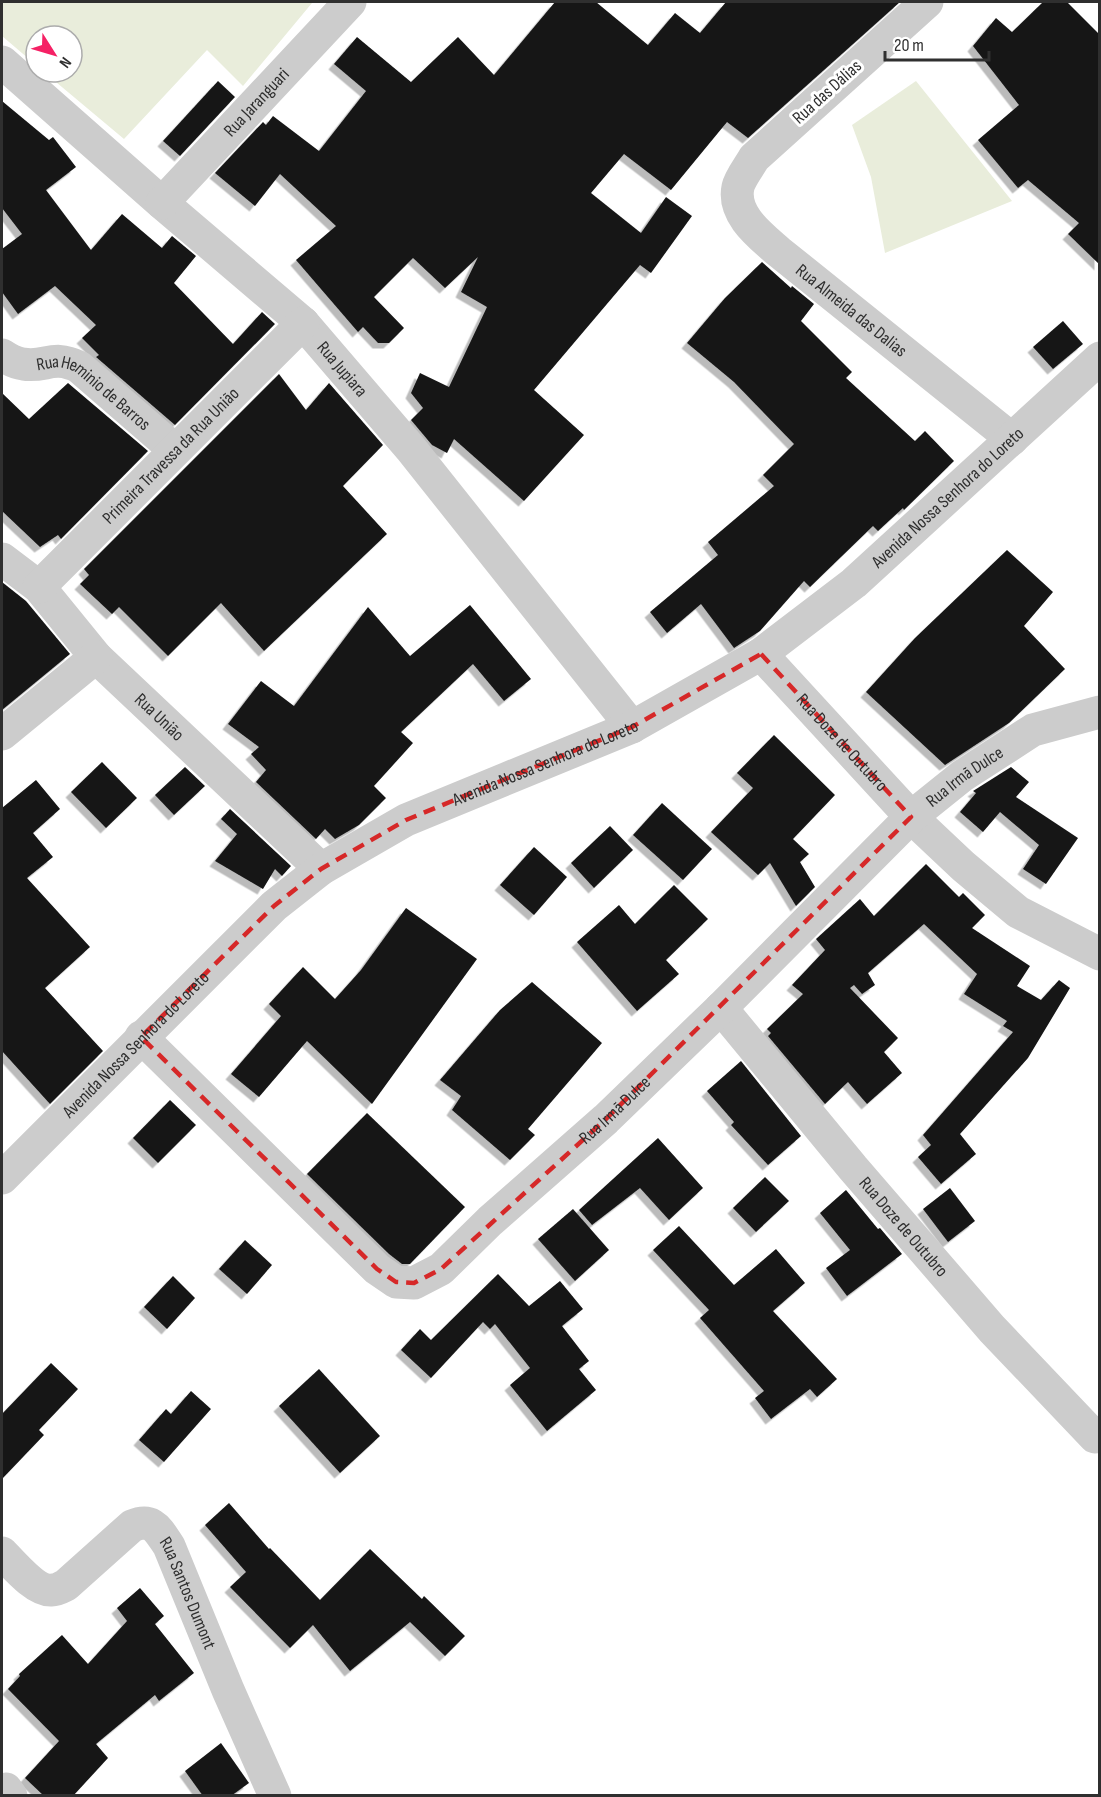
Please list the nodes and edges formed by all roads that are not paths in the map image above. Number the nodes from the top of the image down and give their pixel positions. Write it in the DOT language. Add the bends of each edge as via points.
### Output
graph roads {
  1 [pos="350,2"];
  2 [pos="927,2"];
  3 [pos="2,62"];
  4 [pos="754,159"];
  5 [pos="162,202"];
  6 [pos="303,323"];
  7 [pos="2,355"];
  8 [pos="1100,358"];
  9 [pos="1012,439"];
  10 [pos="176,450"];
  11 [pos="2,559"];
  12 [pos="39,587"];
  13 [pos="761,654"];
  14 [pos="96,657"];
  15 [pos="1100,712"];
  16 [pos="632,727"];
  17 [pos="2,734"];
  18 [pos="911,817"];
  19 [pos="321,869"];
  20 [pos="1100,954"];
  21 [pos="721,1008"];
  22 [pos="141,1037"];
  23 [pos="2,1178"];
  24 [pos="1095,1437"];
  25 [pos="2,1553"];
  26 [pos="275,1796"];
  1 -- 5 [label="street, Rua Jaranguari"];
  2 -- 4 [label="street, Rua das Dálias"];
  3 -- 5 [label="street, Rua Jupiara"];
  4 -- 9 [label="street, Rua Almeida das Dalias" via="738,187 739,206 752,228"];
  5 -- 6 [label="street, Rua Jupiara"];
  6 -- 10 [label="street, Primeira Travessa da Rua União"];
  6 -- 16 [label="street, Rua Jupiara" via="411,449"];
  7 -- 10 [label="street, Rua Heminio de Barros" via="23,364 56,360 79,367"];
  8 -- 9 [label="street, Avenida Nossa Senhora do Loreto"];
  9 -- 13 [label="street, Avenida Nossa Senhora do Loreto" via="854,583"];
  10 -- 12 [label="street, Primeira Travessa da Rua União"];
  11 -- 12 [label="street, Rua União"];
  12 -- 14 [label="street, Rua União"];
  13 -- 16 [label="street, Avenida Nossa Senhora do Loreto"];
  13 -- 18 [label="street, Rua Doze de Outubro"];
  14 -- 17 [label="street"];
  14 -- 19 [label="street, Rua União"];
  15 -- 18 [label="street, Rua Irmã Dulce" via="1033,730 962,776"];
  16 -- 19 [label="street, Avenida Nossa Senhora do Loreto" via="406,820"];
  18 -- 20 [label="street, Rua Doze de Outubro" via="1018,912"];
  18 -- 21 [label="street, Rua Irmã Dulce"];
  19 -- 22 [label="street, Avenida Nossa Senhora do Loreto" via="274,906"];
  21 -- 22 [label="street, Rua Irmã Dulce" via="441,1269 414,1283 396,1282 377,1269"];
  21 -- 24 [label="street, Rua Doze de Outubro" via="992,1329"];
  22 -- 23 [label="street, Avenida Nossa Senhora do Loreto"];
  25 -- 26 [label="street, Rua Santos Dumont" via="35,1584 54,1591 66,1585 132,1526 142,1521 157,1529 169,1546"];
}
